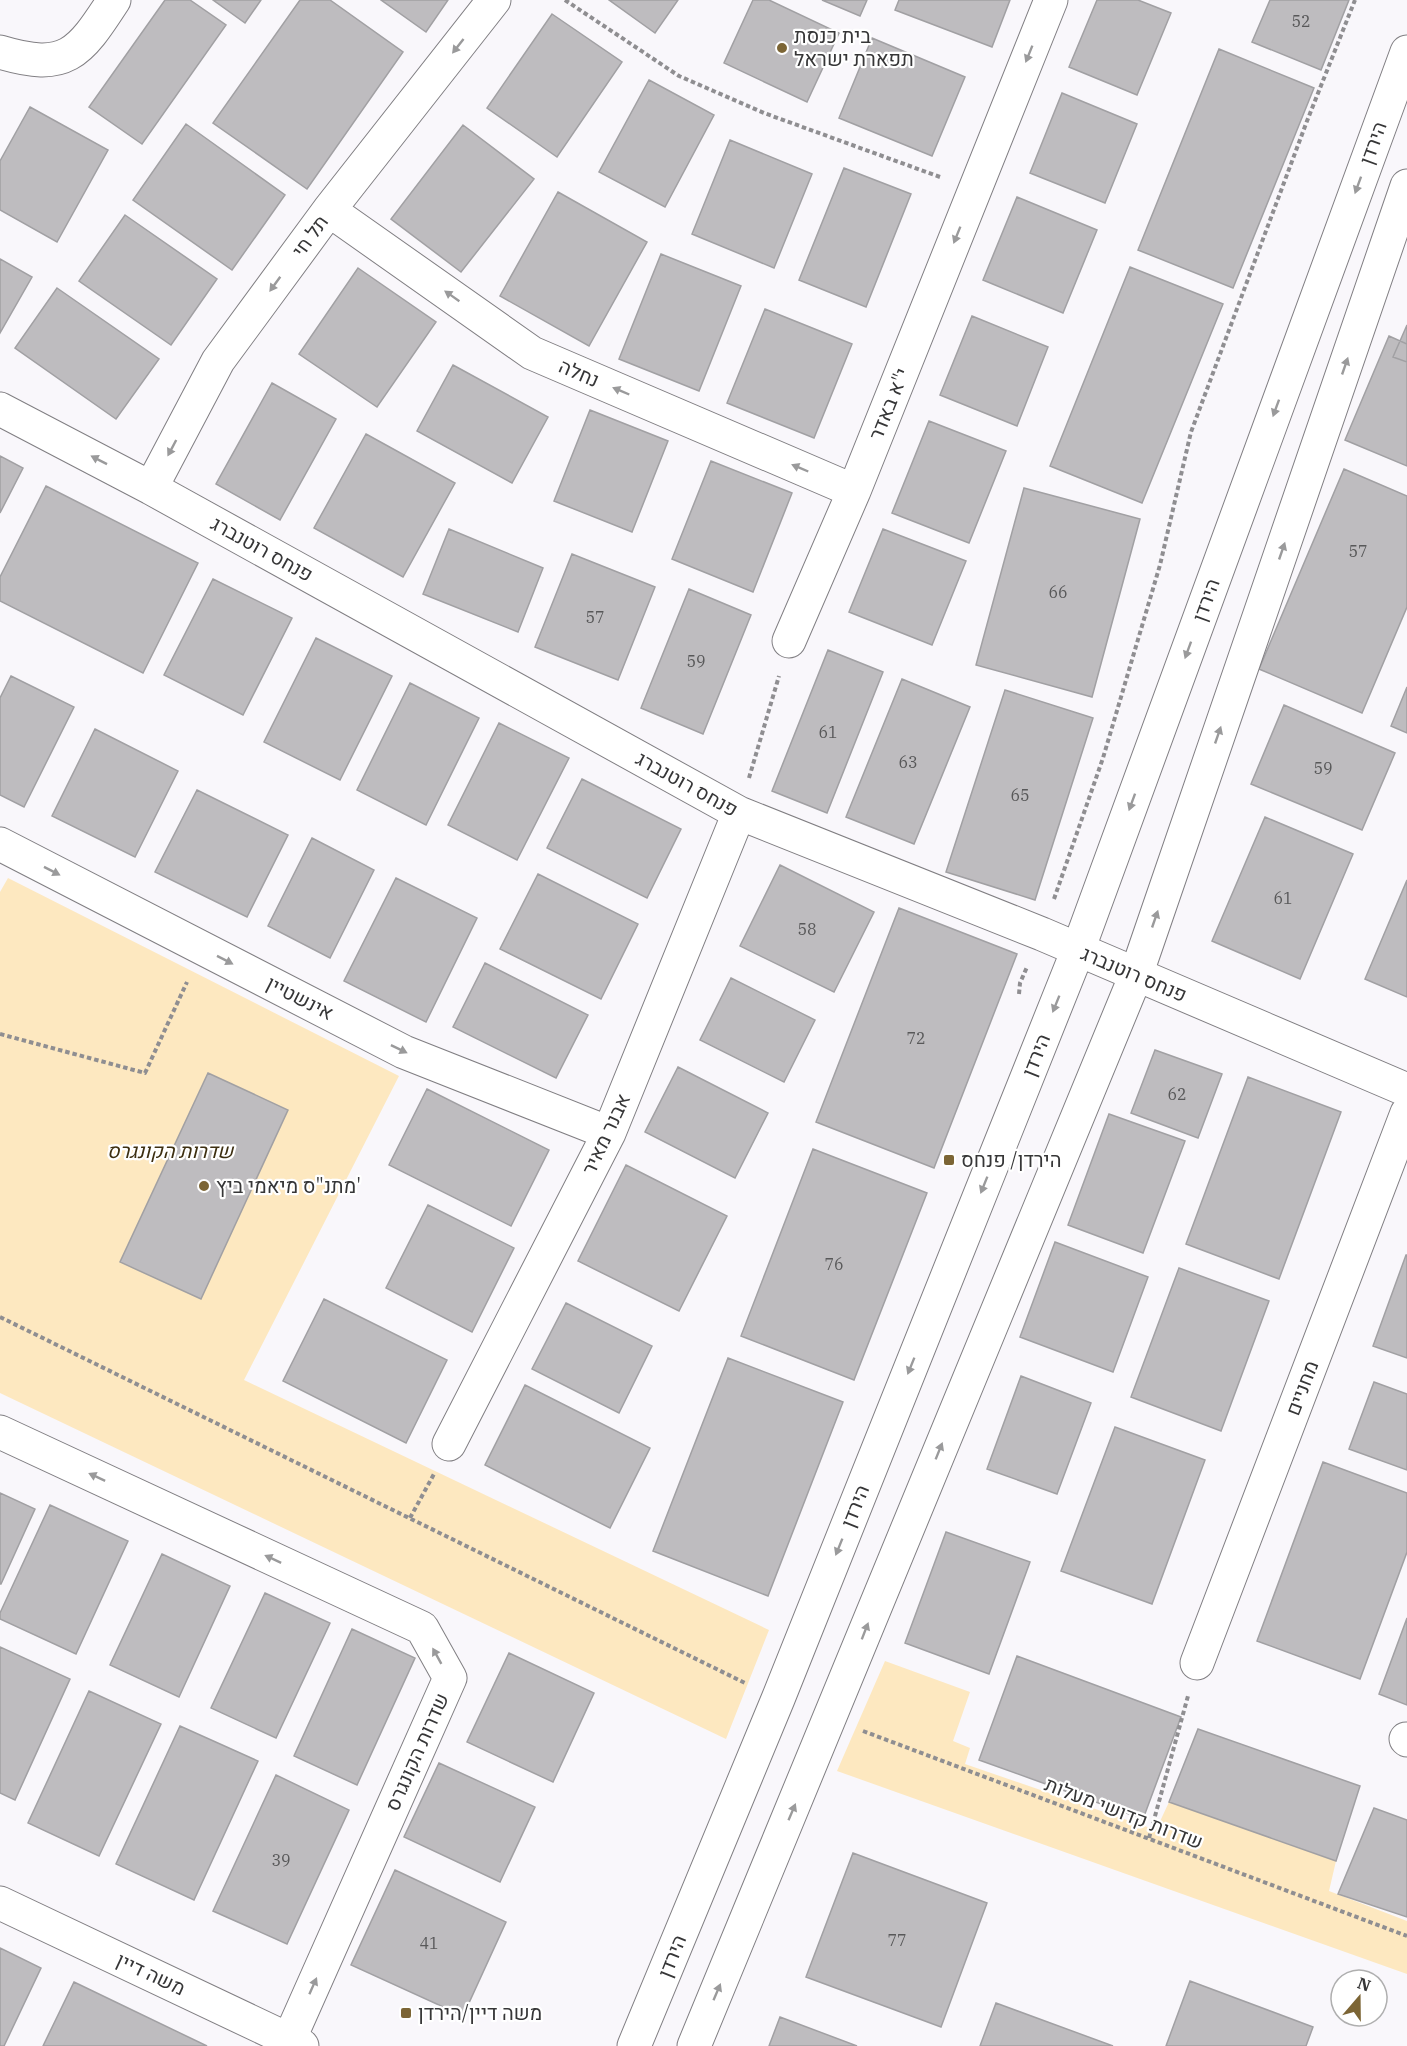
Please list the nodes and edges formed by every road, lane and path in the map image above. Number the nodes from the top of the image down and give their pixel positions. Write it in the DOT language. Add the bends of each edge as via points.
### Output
graph roads {
  1 [pos="114,0"];
  2 [pos="494,0"];
  3 [pos="565,0"];
  4 [pos="1051,0"];
  5 [pos="1355,0"];
  6 [pos="0,52"];
  7 [pos="1407,52"];
  8 [pos="1407,186"];
  9 [pos="975,190"];
  10 [pos="329,210"];
  11 [pos="0,409"];
  12 [pos="151,488"];
  13 [pos="854,491"];
  14 [pos="789,641"];
  15 [pos="739,813"];
  16 [pos="0,844"];
  17 [pos="1042,934"];
  18 [pos="202,948"];
  19 [pos="1078,950"];
  20 [pos="1136,975"];
  21 [pos="1019,999"];
  22 [pos="0,1034"];
  23 [pos="1407,1090"];
  24 [pos="1407,1113"];
  25 [pos="609,1132"];
  26 [pos="0,1317"];
  27 [pos="0,1432"];
  28 [pos="449,1444"];
  29 [pos="410,1518"];
  30 [pos="1197,1663"];
  31 [pos="778,1699"];
  32 [pos="831,1719"];
  33 [pos="1149,1838"];
  34 [pos="0,1903"];
  35 [pos="1407,1936"];
  36 [pos="296,2043"];
  37 [pos="634,2046"];
  38 [pos="694,2046"];
  1 -- 6 [label="street" via="89,39 54,61 28,61"];
  2 -- 10 [label="street, תל חי, one-way"];
  3 -- 9 [label="path" via="679,76 764,113"];
  4 -- 9 [label="street, י\"א באדר, one-way"];
  5 -- 17 [label="path" via="1191,432 1160,565 1103,758"];
  7 -- 19 [label="street, הירדן, one-way"];
  20 -- 8 [label="street, one-way"];
  9 -- 13 [label="street, י\"א באדר, one-way"];
  10 -- 12 [label="street, תל חי, one-way" via="218,362"];
  13 -- 10 [label="street, נחלה, one-way" via="532,352"];
  12 -- 11 [label="street, פנחס רוטנברג, one-way"];
  12 -- 15 [label="street, פנחס רוטנברג"];
  13 -- 14 [label="street, י\"א באדר"];
  14 -- 15 [label="path"];
  15 -- 17 [label="street, פנחס רוטנברג"];
  15 -- 25 [label="street, אבנר מאיר"];
  16 -- 18 [label="street, אינשטיין, one-way"];
  17 -- 19 [label="street, פנחס רוטנברג"];
  17 -- 21 [label="path" via="1020,983"];
  18 -- 22 [label="path" via="145,1073"];
  18 -- 25 [label="street, אינשטיין, one-way" via="404,1052"];
  19 -- 20 [label="street, פנחס רוטנברג"];
  19 -- 31 [label="street, הירדן, one-way"];
  20 -- 23 [label="street, פנחס רוטנברג"];
  32 -- 20 [label="street, one-way"];
  24 -- 30 [label="street, מחניים"];
  25 -- 28 [label="street, אבנר מאיר"];
  26 -- 29 [label="path"];
  36 -- 27 [label="street, שדרות הקונגרס, one-way" via="450,1678 422,1628"];
  28 -- 29 [label="path"];
  29 -- 31 [label="path"];
  30 -- 33 [label="path"];
  31 -- 37 [label="street, הירדן"];
  32 -- 33 [label="path, שדרות קדושי מעלות"];
  38 -- 32 [label="street, one-way"];
  33 -- 35 [label="path, שדרות קדושי מעלות"];
  34 -- 36 [label="street, משה דיין"];
}
